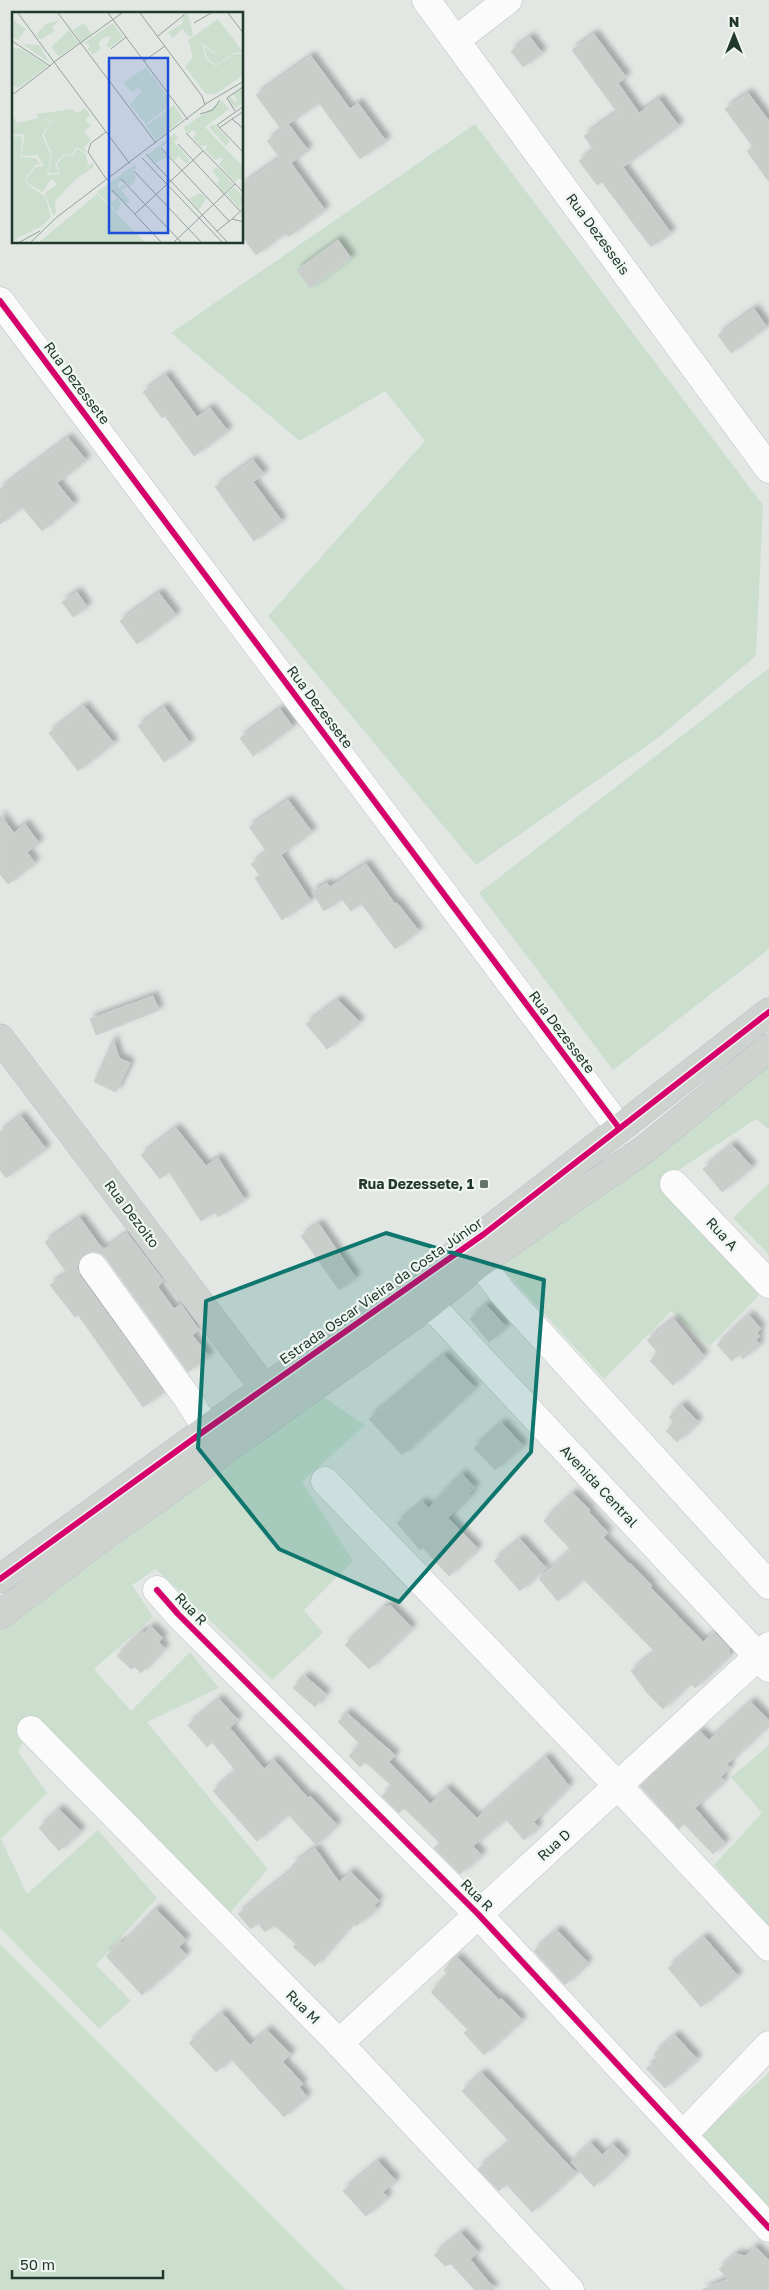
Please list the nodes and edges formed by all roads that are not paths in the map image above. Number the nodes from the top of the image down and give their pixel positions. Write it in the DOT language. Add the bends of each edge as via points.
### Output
graph roads {
  1 [pos="426,0"];
  2 [pos="508,0"];
  3 [pos="456,40"];
  4 [pos="0,301"];
  5 [pos="769,469"];
  6 [pos="769,1012"];
  7 [pos="0,1038"];
  8 [pos="769,1048"];
  9 [pos="619,1128"];
  10 [pos="674,1184"];
  11 [pos="480,1263"];
  12 [pos="93,1267"];
  13 [pos="769,1284"];
  14 [pos="426,1306"];
  15 [pos="265,1389"];
  16 [pos="207,1429"];
  17 [pos="325,1481"];
  18 [pos="0,1579"];
  19 [pos="769,1585"];
  20 [pos="157,1590"];
  21 [pos="0,1615"];
  22 [pos="765,1657"];
  23 [pos="31,1730"];
  24 [pos="619,1787"];
  25 [pos="478,1914"];
  26 [pos="769,1947"];
  27 [pos="339,2043"];
  28 [pos="769,2045"];
  29 [pos="683,2135"];
  30 [pos="769,2228"];
  31 [pos="570,2290"];
  1 -- 3 [label="street, Rua Dezesseis"];
  2 -- 3 [label="street"];
  3 -- 5 [label="street, Rua Dezesseis"];
  4 -- 9 [label="street, Rua Dezessete"];
  6 -- 9 [label="main road, Estrada Oscar Vieira da Costa Júnior"];
  7 -- 15 [label="main road, Rua Dezoito"];
  8 -- 11 [label="main road" via="645,1149"];
  9 -- 15 [label="main road, Estrada Oscar Vieira da Costa Júnior" via="469,1245"];
  10 -- 13 [label="street, Rua A"];
  11 -- 14 [label="main road"];
  11 -- 19 [label="street" via="503,1293"];
  12 -- 16 [label="street"];
  14 -- 21 [label="main road"];
  14 -- 22 [label="street, Avenida Central" via="439,1314"];
  15 -- 16 [label="main road, Estrada Oscar Vieira da Costa Júnior"];
  16 -- 18 [label="main road, Estrada Oscar Vieira da Costa Júnior"];
  17 -- 24 [label="street"];
  20 -- 25 [label="street, Rua R"];
  22 -- 24 [label="street, Rua D"];
  23 -- 27 [label="street, Rua M"];
  24 -- 25 [label="street, Rua D"];
  24 -- 26 [label="street"];
  25 -- 27 [label="street, Rua D"];
  25 -- 29 [label="street, Rua R"];
  27 -- 31 [label="street, Rua M"];
  28 -- 29 [label="street"];
  29 -- 30 [label="street, Rua R"];
}
